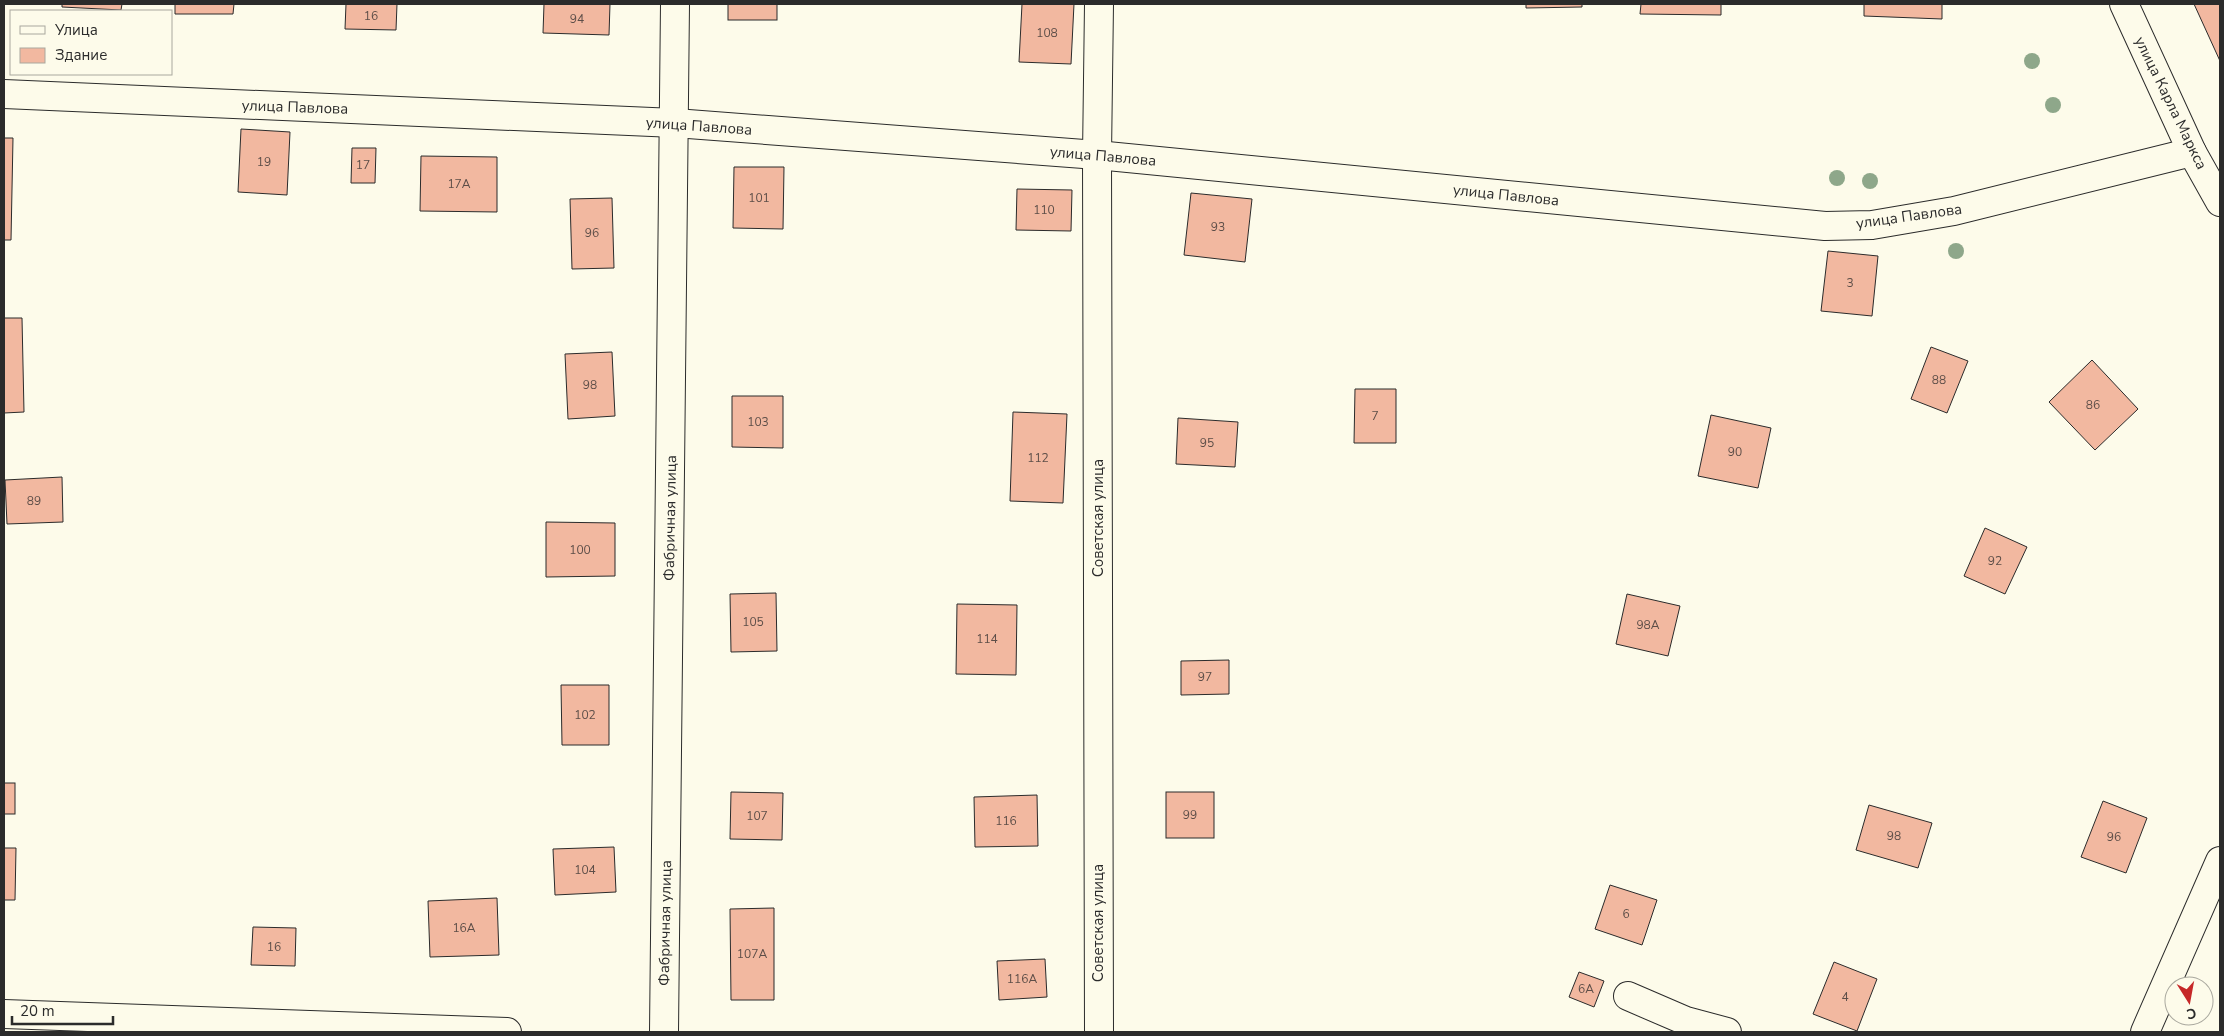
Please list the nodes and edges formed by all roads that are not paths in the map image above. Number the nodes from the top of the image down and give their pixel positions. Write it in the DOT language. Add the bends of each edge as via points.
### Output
graph roads {
  1 [pos="675,4"];
  2 [pos="1099,4"];
  3 [pos="2124,4"];
  4 [pos="4,94"];
  5 [pos="675,123"];
  6 [pos="2192,152"];
  7 [pos="1097,155"];
  8 [pos="2220,202"];
  9 [pos="2220,861"];
  10 [pos="1628,996"];
  11 [pos="4,1014"];
  12 [pos="507,1032"];
  13 [pos="664,1032"];
  14 [pos="1098,1032"];
  15 [pos="1727,1032"];
  16 [pos="2145,1032"];
  1 -- 5 [label="street, Фабричная улица"];
  2 -- 7 [label="street, Советская улица"];
  3 -- 6 [label="street, улица Карла Маркса"];
  4 -- 5 [label="street, улица Павлова"];
  5 -- 7 [label="street, улица Павлова"];
  5 -- 13 [label="street, Фабричная улица"];
  6 -- 7 [label="street, улица Павлова" via="1954,211 1872,224 1825,226"];
  6 -- 8 [label="street, улица Карла Маркса"];
  7 -- 14 [label="street, Советская улица"];
  9 -- 16 [label="street"];
  10 -- 15 [label="street" via="1686,1021"];
  11 -- 12 [label="street"];
}
